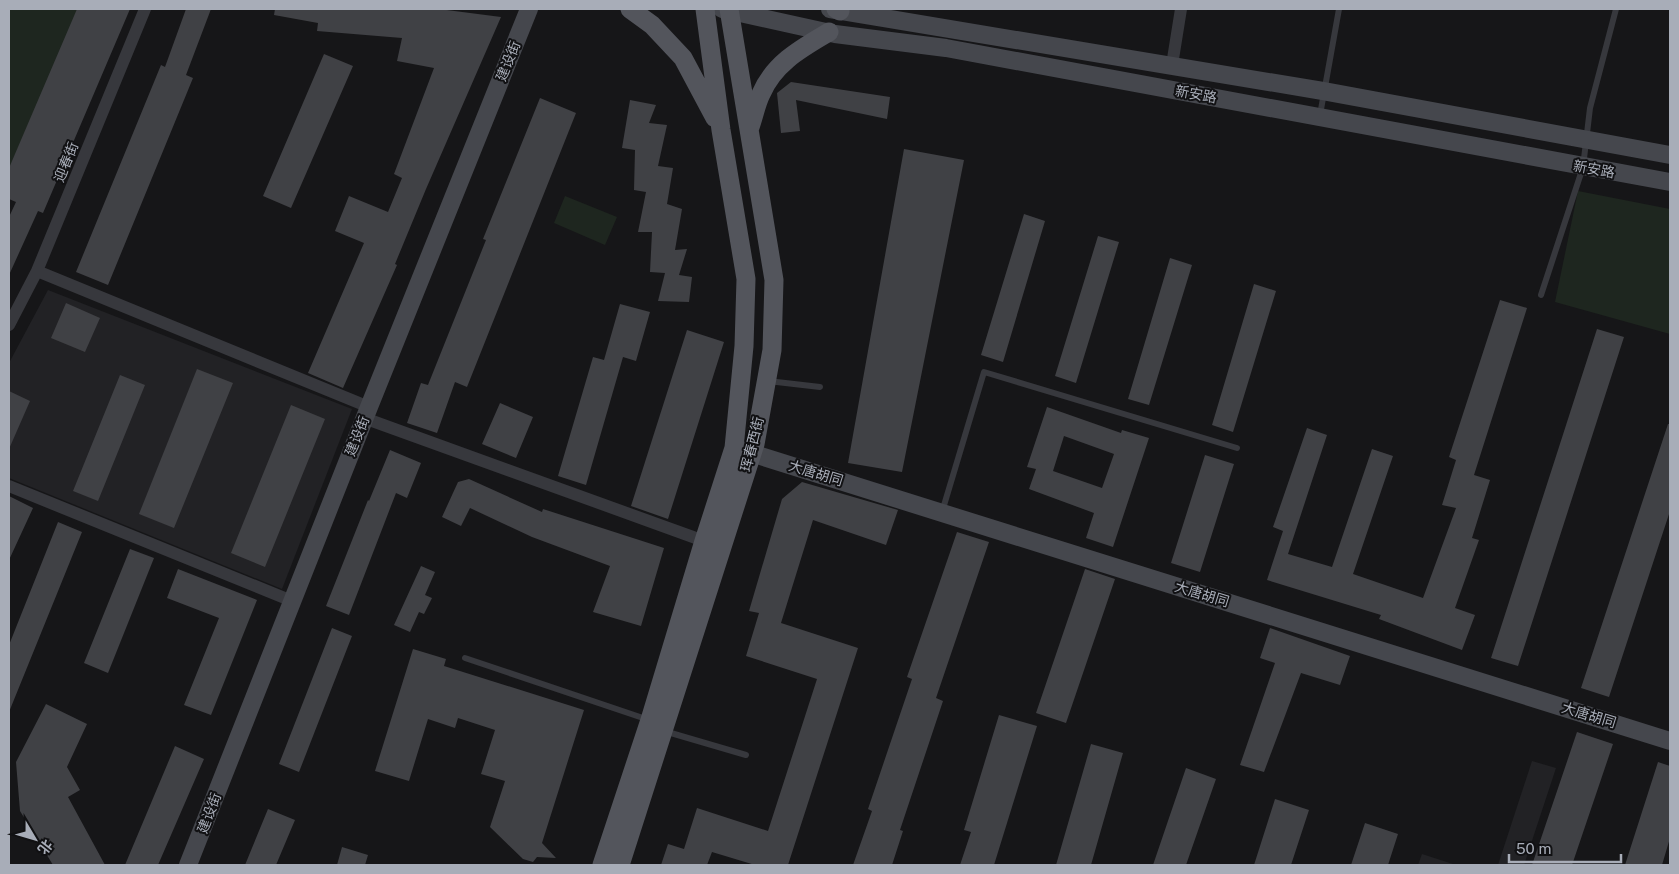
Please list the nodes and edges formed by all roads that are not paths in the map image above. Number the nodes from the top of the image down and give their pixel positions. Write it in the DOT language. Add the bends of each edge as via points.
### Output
graph roads {
  1 [pos="145,9"];
  2 [pos="529,9"];
  3 [pos="630,9"];
  4 [pos="705,9"];
  5 [pos="727,9"];
  6 [pos="1181,9"];
  7 [pos="1338,9"];
  8 [pos="1616,9"];
  9 [pos="835,10"];
  10 [pos="947,28"];
  11 [pos="829,32"];
  12 [pos="946,48"];
  13 [pos="1172,65"];
  14 [pos="1323,90"];
  15 [pos="1320,116"];
  16 [pos="721,130"];
  17 [pos="749,130"];
  18 [pos="1586,139"];
  19 [pos="1670,155"];
  20 [pos="1582,167"];
  21 [pos="1670,182"];
  22 [pos="37,271"];
  23 [pos="1540,295"];
  24 [pos="9,325"];
  25 [pos="766,381"];
  26 [pos="820,387"];
  27 [pos="366,413"];
  28 [pos="1237,448"];
  29 [pos="743,451"];
  30 [pos="9,486"];
  31 [pos="942,513"];
  32 [pos="704,541"];
  33 [pos="292,602"];
  34 [pos="466,658"];
  35 [pos="657,725"];
  36 [pos="1670,741"];
  37 [pos="746,755"];
  38 [pos="188,865"];
  39 [pos="602,865"];
  40 [pos="620,865"];
  1 -- 22 [label="street, 迎春街"];
  2 -- 27 [label="street, 建设街"];
  3 -- 16 [label="main road" via="652,25 683,58"];
  4 -- 16 [label="main road, 珲春西街"];
  5 -- 11 [label="street, 新安路"];
  5 -- 17 [label="main road, 珲春西街"];
  6 -- 13 [label="street"];
  7 -- 14 [label="lane"];
  8 -- 18 [label="lane" via="1590,108"];
  9 -- 10 [label="street, 新安路"];
  10 -- 12 [label="street"];
  10 -- 13 [label="street, 新安路"];
  11 -- 12 [label="street, 新安路"];
  11 -- 17 [label="main road" via="780,64 761,92"];
  12 -- 15 [label="street, 新安路"];
  13 -- 14 [label="street, 新安路"];
  14 -- 15 [label="lane"];
  14 -- 18 [label="street, 新安路"];
  15 -- 20 [label="street, 新安路"];
  16 -- 29 [label="main road, 珲春西街" via="746,279"];
  17 -- 25 [label="main road, 珲春西街" via="774,280 772,350"];
  18 -- 19 [label="street, 新安路"];
  18 -- 20 [label="lane"];
  20 -- 21 [label="street, 新安路"];
  20 -- 23 [label="lane"];
  22 -- 24 [label="street, 迎春街"];
  22 -- 27 [label="street"];
  25 -- 26 [label="lane"];
  25 -- 29 [label="main road, 珲春西街"];
  27 -- 32 [label="street"];
  27 -- 33 [label="street, 建设街"];
  28 -- 31 [label="lane" via="984,372"];
  29 -- 31 [label="street, 大唐胡同"];
  29 -- 32 [label="main road, 珲春西街"];
  29 -- 35 [label="main road, 珲春西街"];
  30 -- 33 [label="street"];
  31 -- 36 [label="street, 大唐胡同"];
  32 -- 35 [label="main road, 珲春西街"];
  33 -- 38 [label="street, 建设街"];
  34 -- 35 [label="lane"];
  35 -- 37 [label="lane"];
  35 -- 39 [label="main road, 珲春西街"];
  35 -- 40 [label="main road, 珲春西街"];
}
